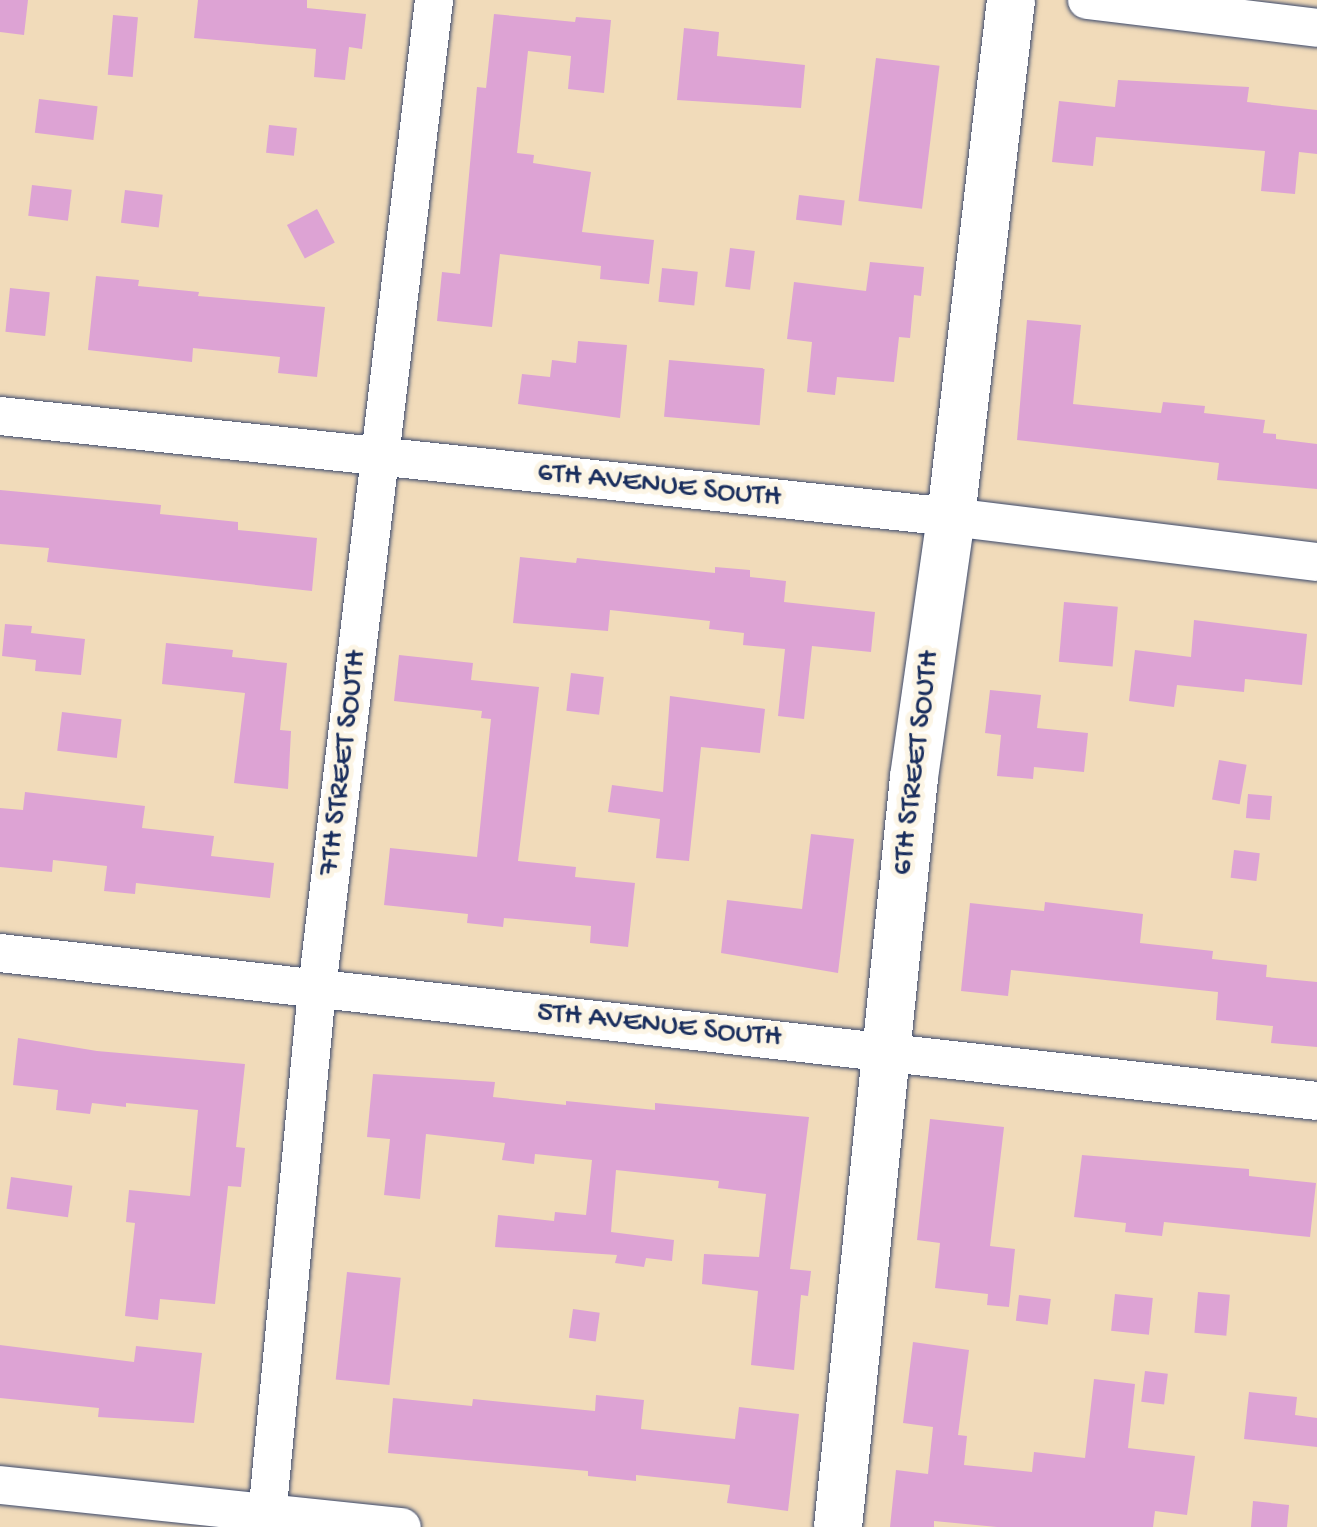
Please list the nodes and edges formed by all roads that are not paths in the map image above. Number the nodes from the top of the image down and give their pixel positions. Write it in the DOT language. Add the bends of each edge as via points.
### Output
graph roads {
  1 [pos="434,0"];
  2 [pos="1011,0"];
  3 [pos="1087,0"];
  4 [pos="1317,28"];
  5 [pos="0,416"];
  6 [pos="380,460"];
  7 [pos="950,516"];
  8 [pos="1317,562"];
  9 [pos="0,953"];
  10 [pos="317,989"];
  11 [pos="884,1052"];
  12 [pos="1317,1101"];
  13 [pos="0,1485"];
  14 [pos="267,1519"];
  15 [pos="402,1527"];
  16 [pos="838,1527"];
  1 -- 6 [label="street, 7TH STREET SOUTH"];
  2 -- 7 [label="main road, 6TH STREET SOUTH"];
  3 -- 4 [label="street"];
  5 -- 6 [label="street, 6TH AVENUE SOUTH"];
  6 -- 7 [label="street, 6TH AVENUE SOUTH"];
  6 -- 10 [label="street, 7TH STREET SOUTH"];
  7 -- 8 [label="street, 6TH AVENUE SOUTH"];
  7 -- 11 [label="main road, 6TH STREET SOUTH"];
  9 -- 10 [label="street, 5TH AVENUE SOUTH"];
  10 -- 11 [label="street, 5TH AVENUE SOUTH"];
  10 -- 14 [label="street, 7TH STREET SOUTH"];
  11 -- 12 [label="street, 5TH AVENUE SOUTH"];
  11 -- 16 [label="main road, 6TH STREET SOUTH"];
  13 -- 14 [label="street"];
  14 -- 15 [label="street"];
}
